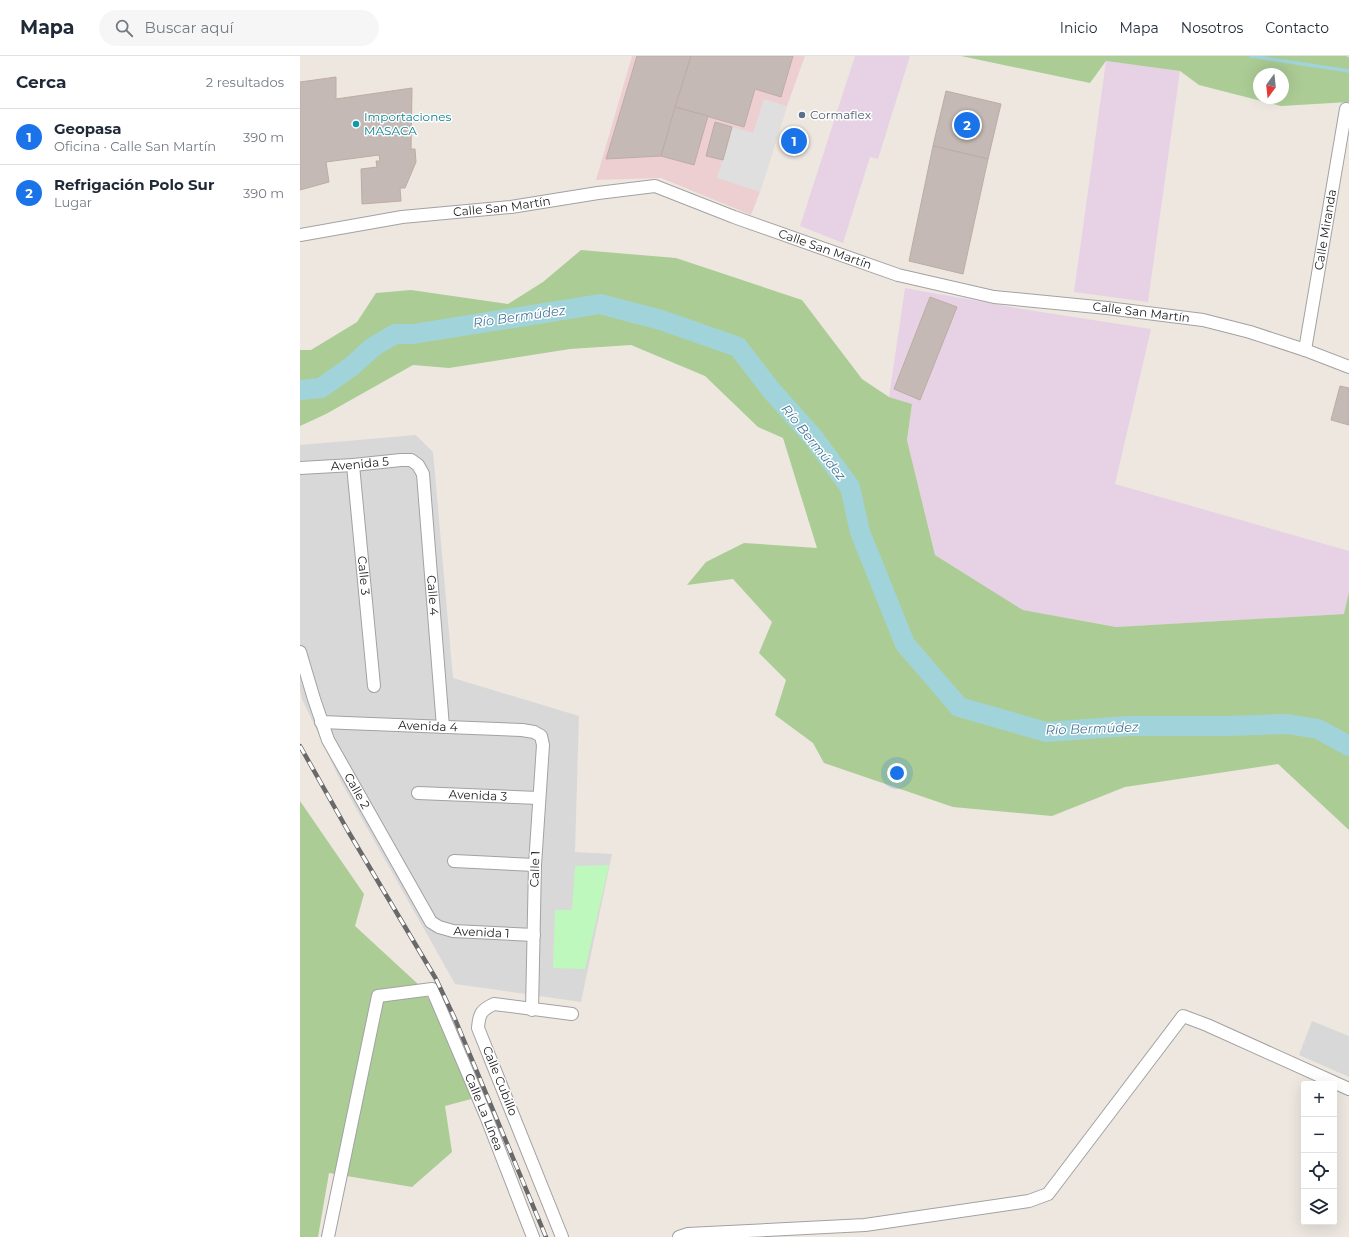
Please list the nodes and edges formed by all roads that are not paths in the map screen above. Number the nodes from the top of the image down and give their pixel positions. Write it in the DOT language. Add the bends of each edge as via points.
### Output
graph roads {
  1 [pos="1346,109"];
  2 [pos="300,235"];
  3 [pos="1305,350"];
  4 [pos="1349,367"];
  5 [pos="354,465"];
  6 [pos="418,465"];
  7 [pos="300,468"];
  8 [pos="300,652"];
  9 [pos="374,686"];
  10 [pos="321,722"];
  11 [pos="443,726"];
  12 [pos="534,732"];
  13 [pos="418,793"];
  14 [pos="538,798"];
  15 [pos="454,861"];
  16 [pos="535,865"];
  17 [pos="431,922"];
  18 [pos="534,935"];
  19 [pos="532,1010"];
  20 [pos="572,1014"];
  21 [pos="1349,1089"];
  22 [pos="328,1237"];
  23 [pos="533,1237"];
  24 [pos="562,1237"];
  25 [pos="679,1237"];
  1 -- 3 [label="street, Calle Miranda"];
  2 -- 3 [label="street, Calle San Martín" via="402,217 511,206 655,186 898,275 994,297 1203,320"];
  3 -- 4 [label="street, Calle San Martín"];
  5 -- 6 [label="street, Avenida 5" via="411,460"];
  5 -- 7 [label="street, Avenida 5"];
  5 -- 9 [label="street, Calle 3"];
  6 -- 11 [label="street, Calle 4" via="423,474"];
  8 -- 10 [label="street, Calle 2"];
  10 -- 11 [label="street, Avenida 4"];
  10 -- 17 [label="street, Calle 2" via="328,740"];
  11 -- 12 [label="street, Avenida 4"];
  12 -- 14 [label="street, Calle 1" via="541,736 543,745"];
  13 -- 14 [label="street, Avenida 3"];
  14 -- 16 [label="street, Calle 1"];
  15 -- 16 [label="street"];
  16 -- 18 [label="street, Calle 1"];
  17 -- 18 [label="street, Avenida 1" via="453,931"];
  18 -- 19 [label="street, Calle 1"];
  19 -- 20 [label="street, Calle Cubillo"];
  19 -- 24 [label="street, Calle Cubillo" via="494,1004 484,1009 479,1018 478,1028"];
  21 -- 25 [label="street" via="1183,1016 1048,1194 1029,1201 865,1225 688,1234"];
  22 -- 23 [label="street, Calle La Línea" via="378,996 432,989 486,1116"];
}
